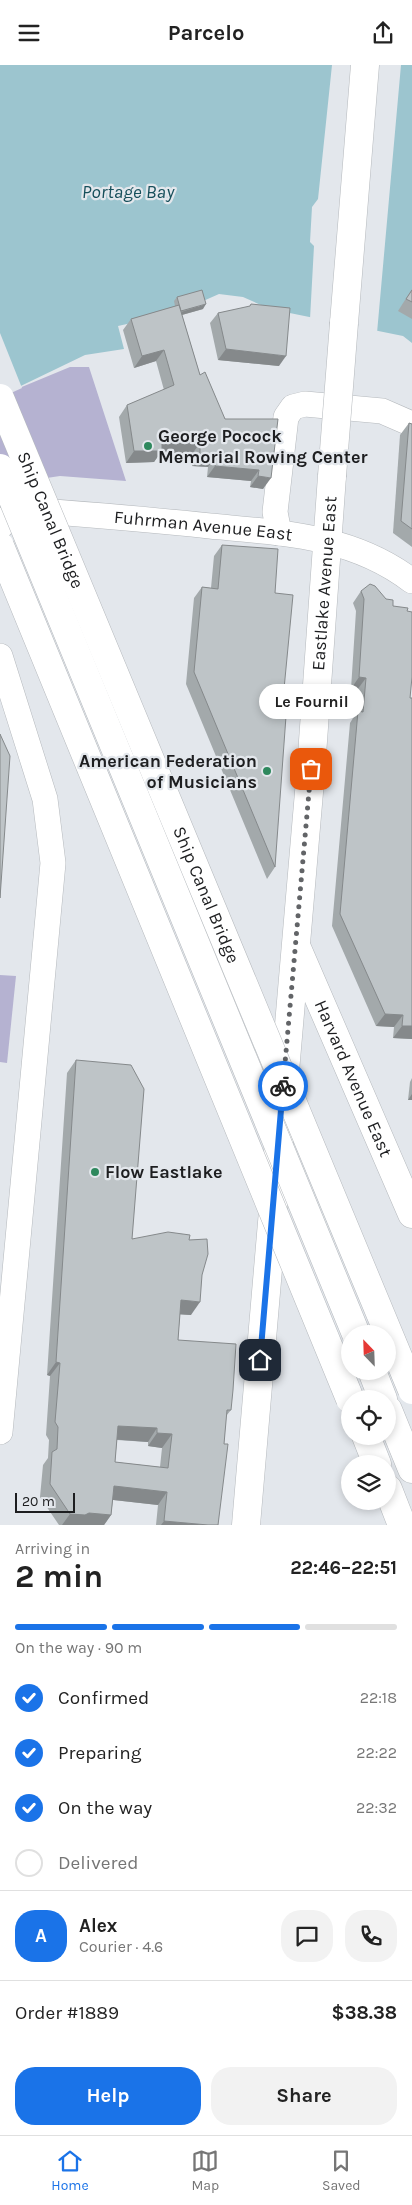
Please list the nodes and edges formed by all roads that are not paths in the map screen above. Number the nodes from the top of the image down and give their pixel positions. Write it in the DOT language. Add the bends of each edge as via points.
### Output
graph roads {
  1 [pos="364,77"];
  2 [pos="0,398"];
  3 [pos="412,424"];
  4 [pos="0,468"];
  5 [pos="8,518"];
  6 [pos="280,533"];
  7 [pos="327,540"];
  8 [pos="0,547"];
  9 [pos="412,581"];
  10 [pos="0,656"];
  11 [pos="295,945"];
  12 [pos="412,1214"];
  13 [pos="352,1325"];
  14 [pos="346,1390"];
  15 [pos="412,1390"];
  16 [pos="396,1430"];
  17 [pos="0,1431"];
  18 [pos="412,1469"];
  19 [pos="396,1510"];
  20 [pos="246,1525"];
  21 [pos="402,1525"];
  1 -- 7 [label="main road, Eastlake Avenue East, bridge"];
  2 -- 15 [label="main road, Ship Canal Bridge, bridge"];
  3 -- 6 [label="street" via="382,411 305,403 293,407 286,417 275,513"];
  4 -- 13 [label="main road, Ship Canal Bridge, bridge"];
  5 -- 6 [label="street, Fuhrman Avenue East" via="129,517"];
  6 -- 7 [label="street, Fuhrman Avenue East"];
  7 -- 9 [label="street, Fuhrman Avenue East" via="367,553"];
  7 -- 11 [label="main road, Eastlake Avenue East"];
  8 -- 14 [label="main road, bridge"];
  10 -- 17 [label="street" via="45,799 53,863"];
  11 -- 12 [label="main road, Harvard Avenue East"];
  11 -- 20 [label="main road, Eastlake Avenue East"];
  16 -- 18 [label="main road"];
  19 -- 21 [label="main road"];
}
